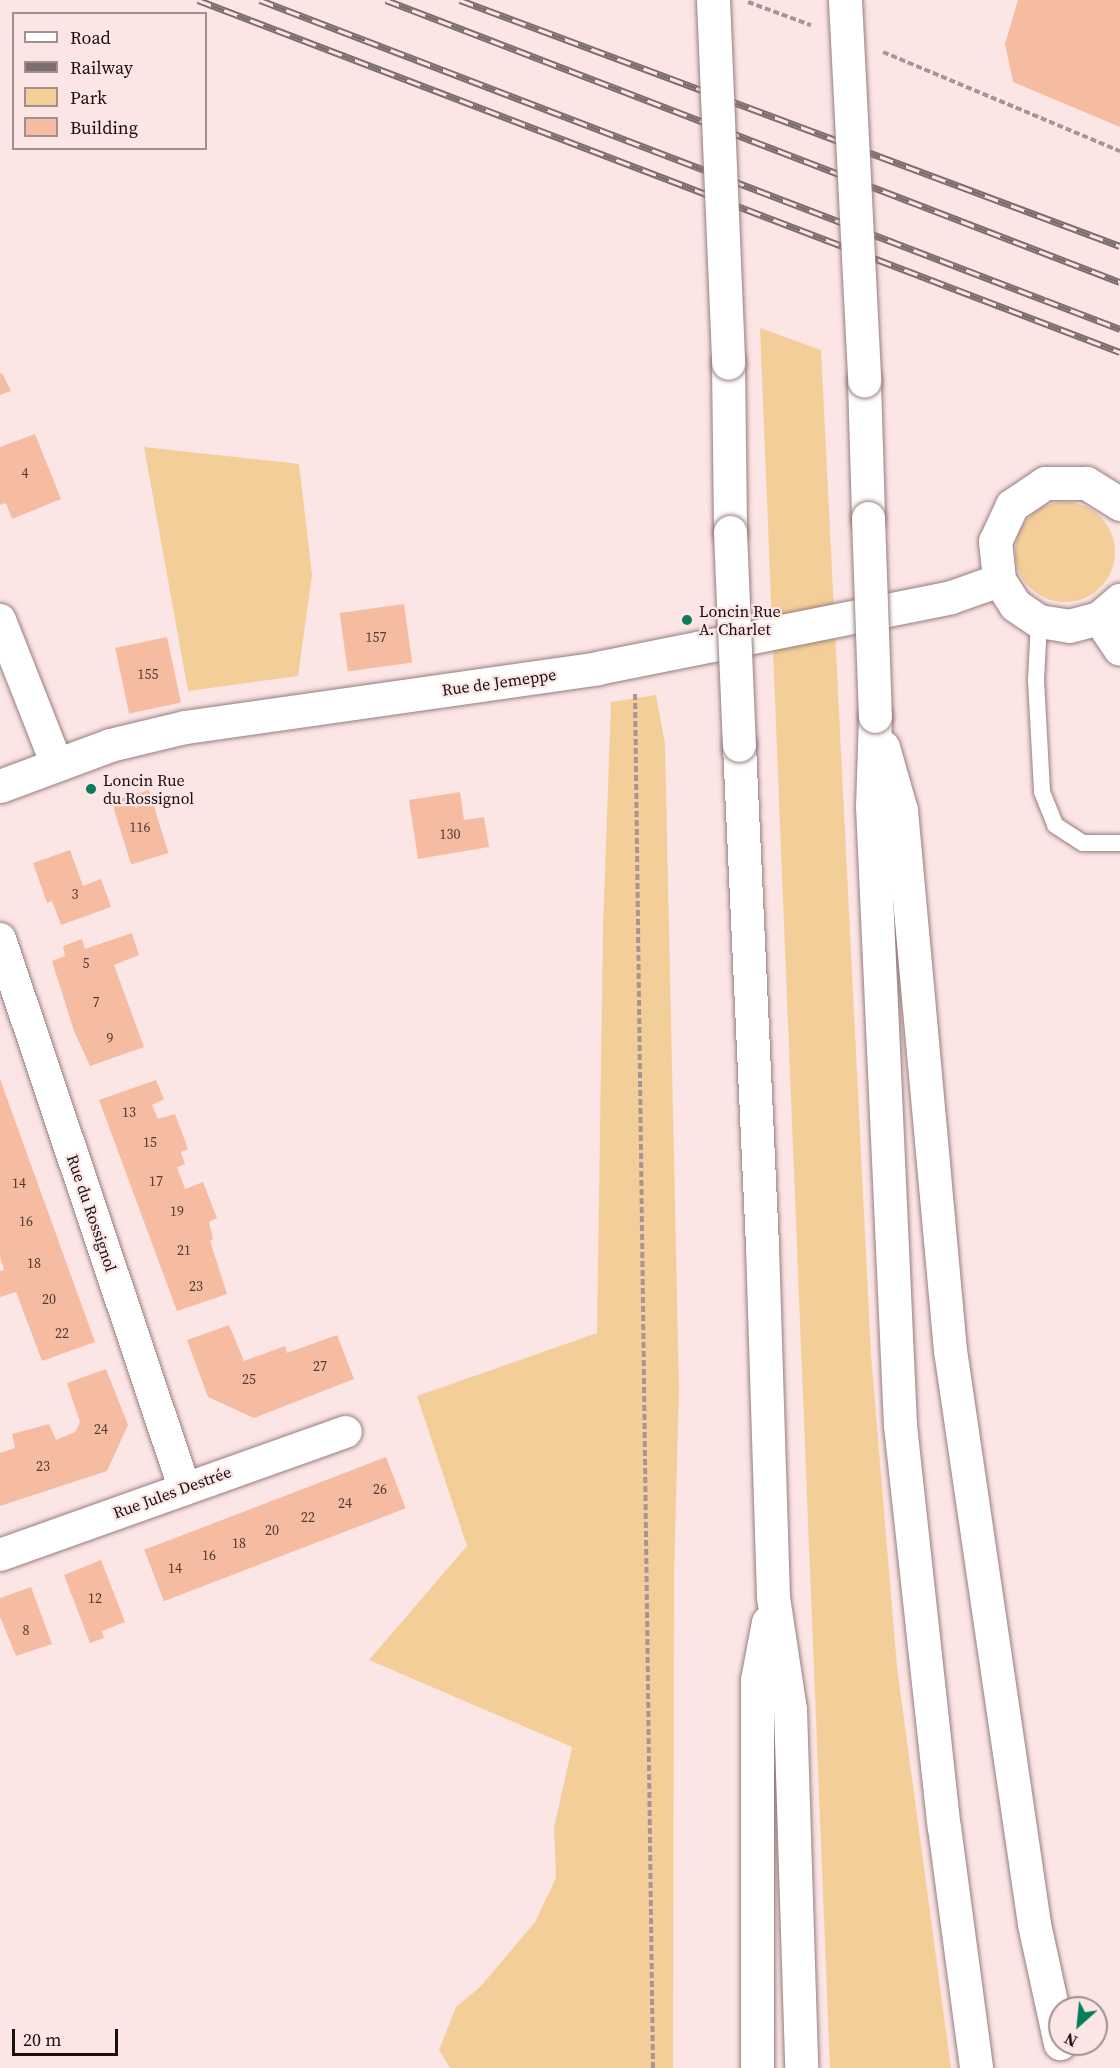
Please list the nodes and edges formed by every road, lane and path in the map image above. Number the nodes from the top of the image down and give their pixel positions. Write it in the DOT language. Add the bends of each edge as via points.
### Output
graph roads {
  1 [pos="713,0"];
  2 [pos="744,0"];
  3 [pos="845,0"];
  4 [pos="820,29"];
  5 [pos="874,49"];
  6 [pos="1120,151"];
  7 [pos="1120,504"];
  8 [pos="999,580"];
  9 [pos="1110,609"];
  10 [pos="0,620"];
  11 [pos="1039,621"];
  12 [pos="1120,649"];
  13 [pos="635,660"];
  14 [pos="874,716"];
  15 [pos="57,765"];
  16 [pos="0,786"];
  17 [pos="1120,843"];
  18 [pos="0,939"];
  19 [pos="345,1432"];
  20 [pos="184,1487"];
  21 [pos="0,1555"];
  22 [pos="773,1597"];
  23 [pos="1050,1996"];
  24 [pos="653,2068"];
  25 [pos="757,2068"];
  26 [pos="801,2068"];
  27 [pos="976,2068"];
  1 -- 22 [label="main road, bridge"];
  2 -- 4 [label="path"];
  3 -- 14 [label="main road, bridge" via="864,381"];
  5 -- 6 [label="path"];
  7 -- 8 [label="main road" via="1086,483 1046,483 1012,505 994,541"];
  8 -- 11 [label="main road" via="1015,604"];
  8 -- 13 [label="main road, Rue de Jemeppe" via="951,597"];
  9 -- 11 [label="main road" via="1069,626"];
  9 -- 12 [label="main road"];
  10 -- 15 [label="street"];
  11 -- 17 [label="lane" via="1036,680 1042,792 1055,825 1083,843"];
  13 -- 15 [label="main road, Rue de Jemeppe" via="185,727 110,745"];
  13 -- 24 [label="path"];
  14 -- 23 [label="main road" via="901,810 950,1350 1034,1924"];
  14 -- 27 [label="main road" via="872,806 900,1425 944,1827"];
  15 -- 16 [label="main road, Rue de Jemeppe"];
  18 -- 20 [label="street, Rue du Rossignol"];
  19 -- 20 [label="street, Rue Jules Destrée"];
  20 -- 21 [label="street, Rue Jules Destrée"];
  22 -- 25 [label="main road" via="757,1680"];
  22 -- 26 [label="main road" via="790,1709"];
}
